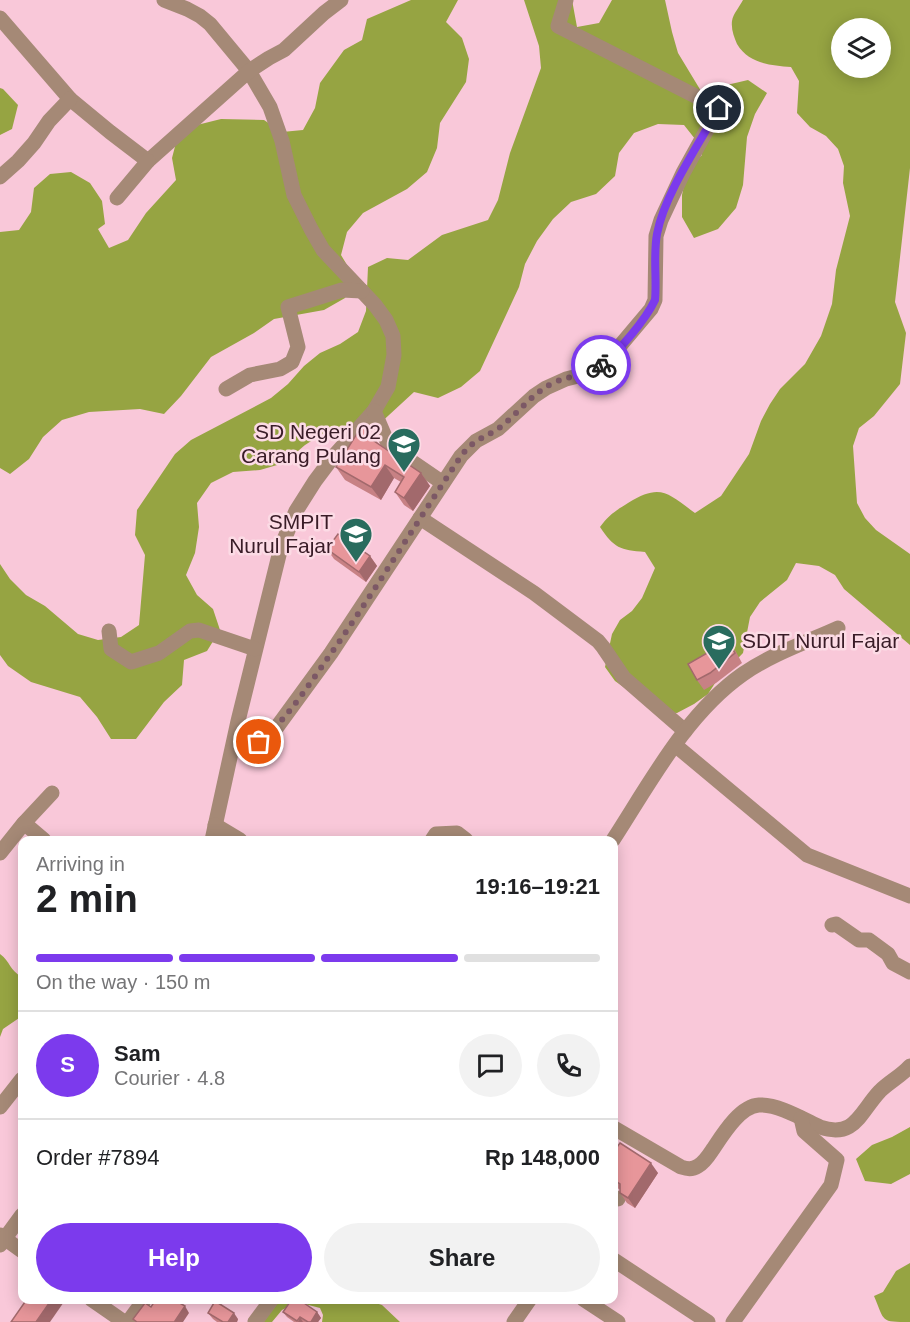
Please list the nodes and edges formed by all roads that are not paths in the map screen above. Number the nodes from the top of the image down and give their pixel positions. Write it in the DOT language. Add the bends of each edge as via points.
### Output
graph roads {
  1 [pos="164,0"];
  2 [pos="341,0"];
  3 [pos="566,0"];
  4 [pos="0,18"];
  5 [pos="5,34"];
  6 [pos="249,71"];
  7 [pos="70,99"];
  8 [pos="148,161"];
  9 [pos="0,177"];
  10 [pos="117,198"];
  11 [pos="362,291"];
  12 [pos="226,389"];
  13 [pos="374,411"];
  14 [pos="443,483"];
  15 [pos="420,518"];
  16 [pos="838,628"];
  17 [pos="109,631"];
  18 [pos="255,650"];
  19 [pos="685,731"];
  20 [pos="234,742"];
  21 [pos="675,745"];
  22 [pos="52,793"];
  23 [pos="24,823"];
  24 [pos="214,833"];
  25 [pos="39,836"];
  26 [pos="435,836"];
  27 [pos="461,836"];
  28 [pos="616,836"];
  29 [pos="0,853"];
  30 [pos="910,896"];
  31 [pos="832,926"];
  32 [pos="910,972"];
  33 [pos="910,1066"];
  34 [pos="18,1084"];
  35 [pos="0,1107"];
  36 [pos="801,1118"];
  37 [pos="620,1136"];
  38 [pos="18,1220"];
  39 [pos="2,1240"];
  40 [pos="18,1249"];
  41 [pos="618,1268"];
  42 [pos="99,1304"];
  43 [pos="141,1304"];
  44 [pos="268,1304"];
  45 [pos="527,1304"];
  46 [pos="595,1304"];
  47 [pos="126,1322"];
  48 [pos="255,1322"];
  49 [pos="514,1322"];
  50 [pos="618,1322"];
  51 [pos="708,1322"];
  52 [pos="733,1322"];
  1 -- 6 [label="street" via="210,24"];
  2 -- 6 [label="street" via="284,50"];
  3 -- 14 [label="street" via="558,26 719,108 661,220 656,236 655,300 651,309 608,360 586,375 555,383 534,396 498,429 469,447"];
  4 -- 5 [label="street"];
  5 -- 7 [label="street"];
  6 -- 8 [label="street"];
  6 -- 11 [label="street" via="270,107 294,195 311,229 323,250"];
  7 -- 8 [label="street"];
  7 -- 9 [label="street"];
  8 -- 10 [label="street"];
  11 -- 12 [label="street" via="342,291 288,307 298,347 292,362 280,369 250,375"];
  11 -- 13 [label="street" via="375,304 393,336 388,387"];
  13 -- 14 [label="street" via="389,446"];
  13 -- 18 [label="street" via="333,457 296,511 280,547"];
  14 -- 15 [label="street"];
  15 -- 19 [label="street" via="534,593 598,641 624,678"];
  15 -- 20 [label="street" via="331,653 277,726 259,742"];
  16 -- 19 [label="street" via="744,674 711,700"];
  17 -- 18 [label="street" via="111,649 131,662 159,653 190,631 199,630"];
  18 -- 20 [label="street"];
  19 -- 21 [label="street"];
  20 -- 24 [label="street"];
  21 -- 28 [label="street"];
  21 -- 30 [label="street" via="807,855"];
  22 -- 23 [label="street"];
  23 -- 25 [label="street"];
  23 -- 29 [label="street"];
  26 -- 27 [label="street"];
  31 -- 32 [label="street" via="836,924 859,940 869,940 888,954 893,963"];
  33 -- 36 [label="street" via="881,1090 847,1128 828,1130"];
  34 -- 35 [label="street"];
  36 -- 37 [label="street" via="770,1106 748,1108 734,1120 703,1162 692,1169"];
  36 -- 52 [label="street" via="804,1131 837,1160 831,1185"];
  38 -- 39 [label="street"];
  39 -- 40 [label="street"];
  41 -- 51 [label="street"];
  42 -- 47 [label="street"];
  43 -- 47 [label="street"];
  44 -- 48 [label="street"];
  45 -- 49 [label="street"];
  46 -- 50 [label="street"];
}
